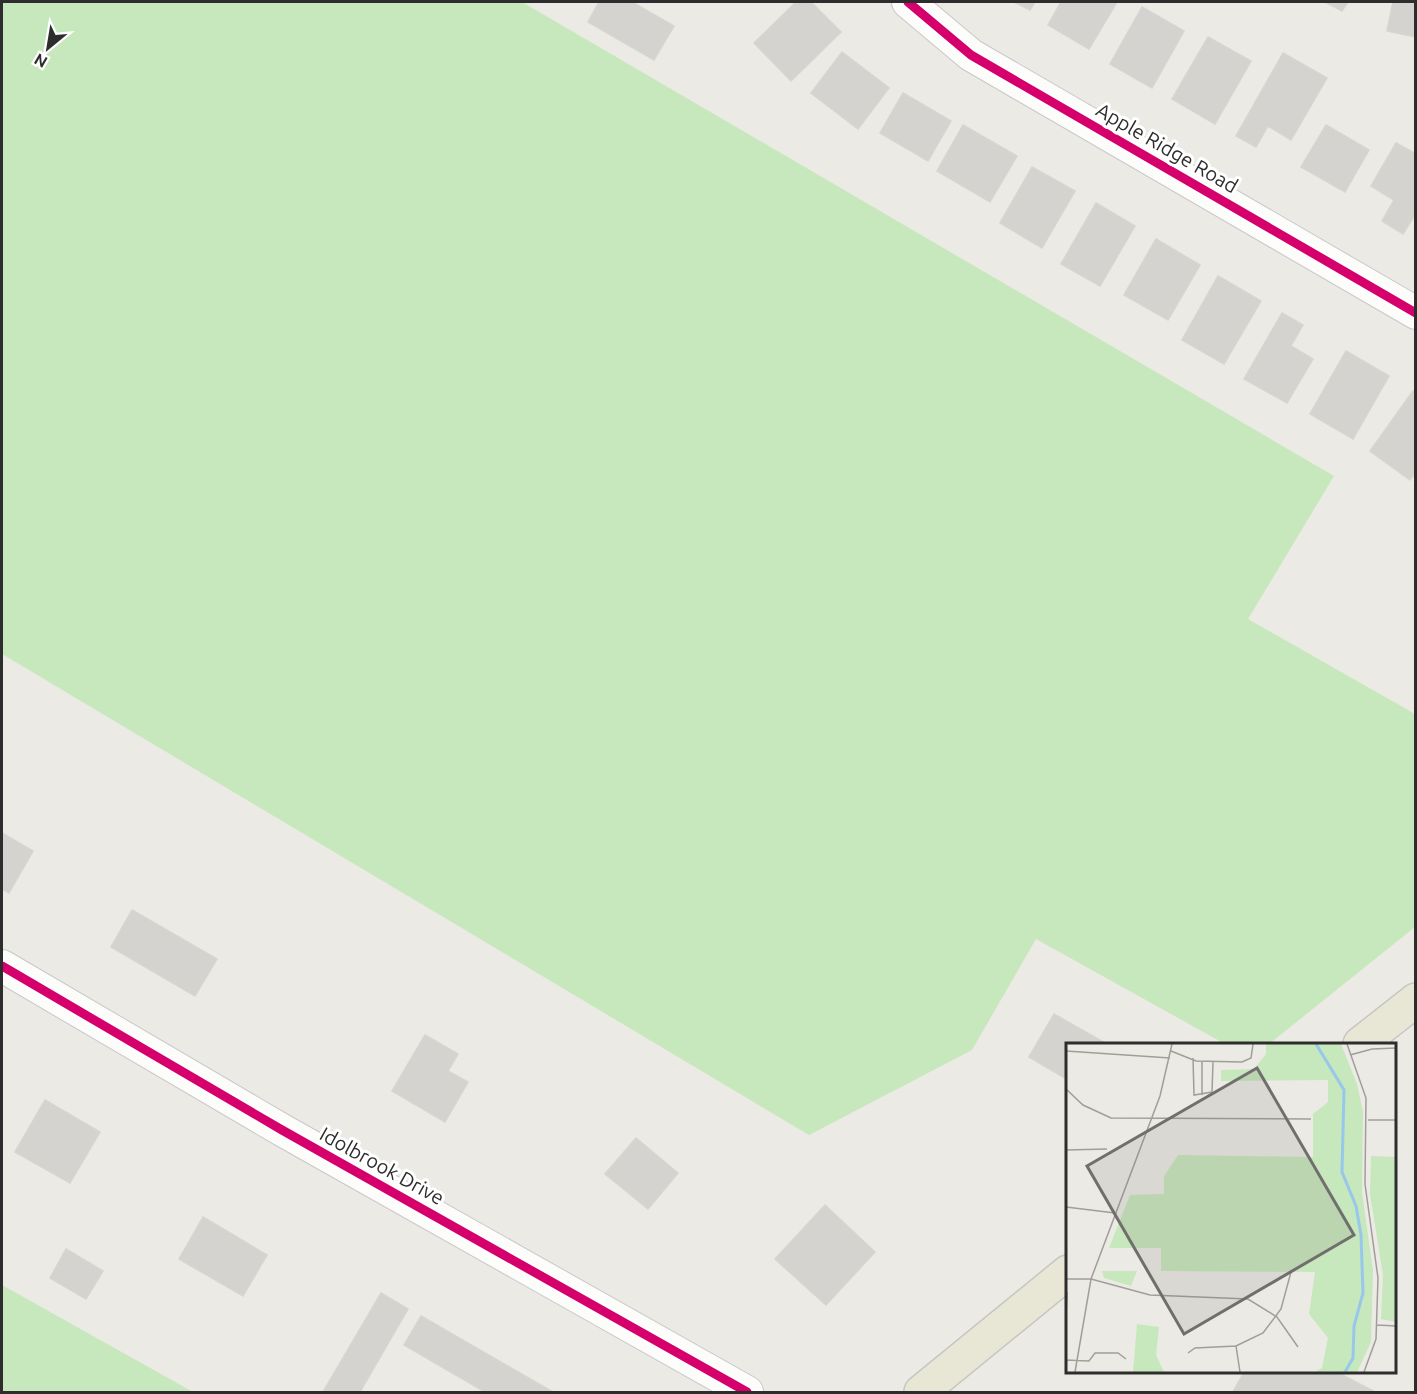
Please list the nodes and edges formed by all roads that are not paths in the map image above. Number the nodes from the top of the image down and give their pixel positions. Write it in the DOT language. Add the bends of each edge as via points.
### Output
graph roads {
  1 [pos="908,2"];
  2 [pos="1416,313"];
  3 [pos="2,966"];
  4 [pos="1414,1003"];
  5 [pos="1361,1043"];
  6 [pos="1066,1274"];
  7 [pos="747,1392"];
  8 [pos="921,1392"];
  1 -- 2 [label="street, Apple Ridge Road" via="971,55"];
  3 -- 7 [label="street, Idolbrook Drive" via="282,1130"];
  4 -- 5 [label="main road"];
  6 -- 8 [label="main road"];
}
